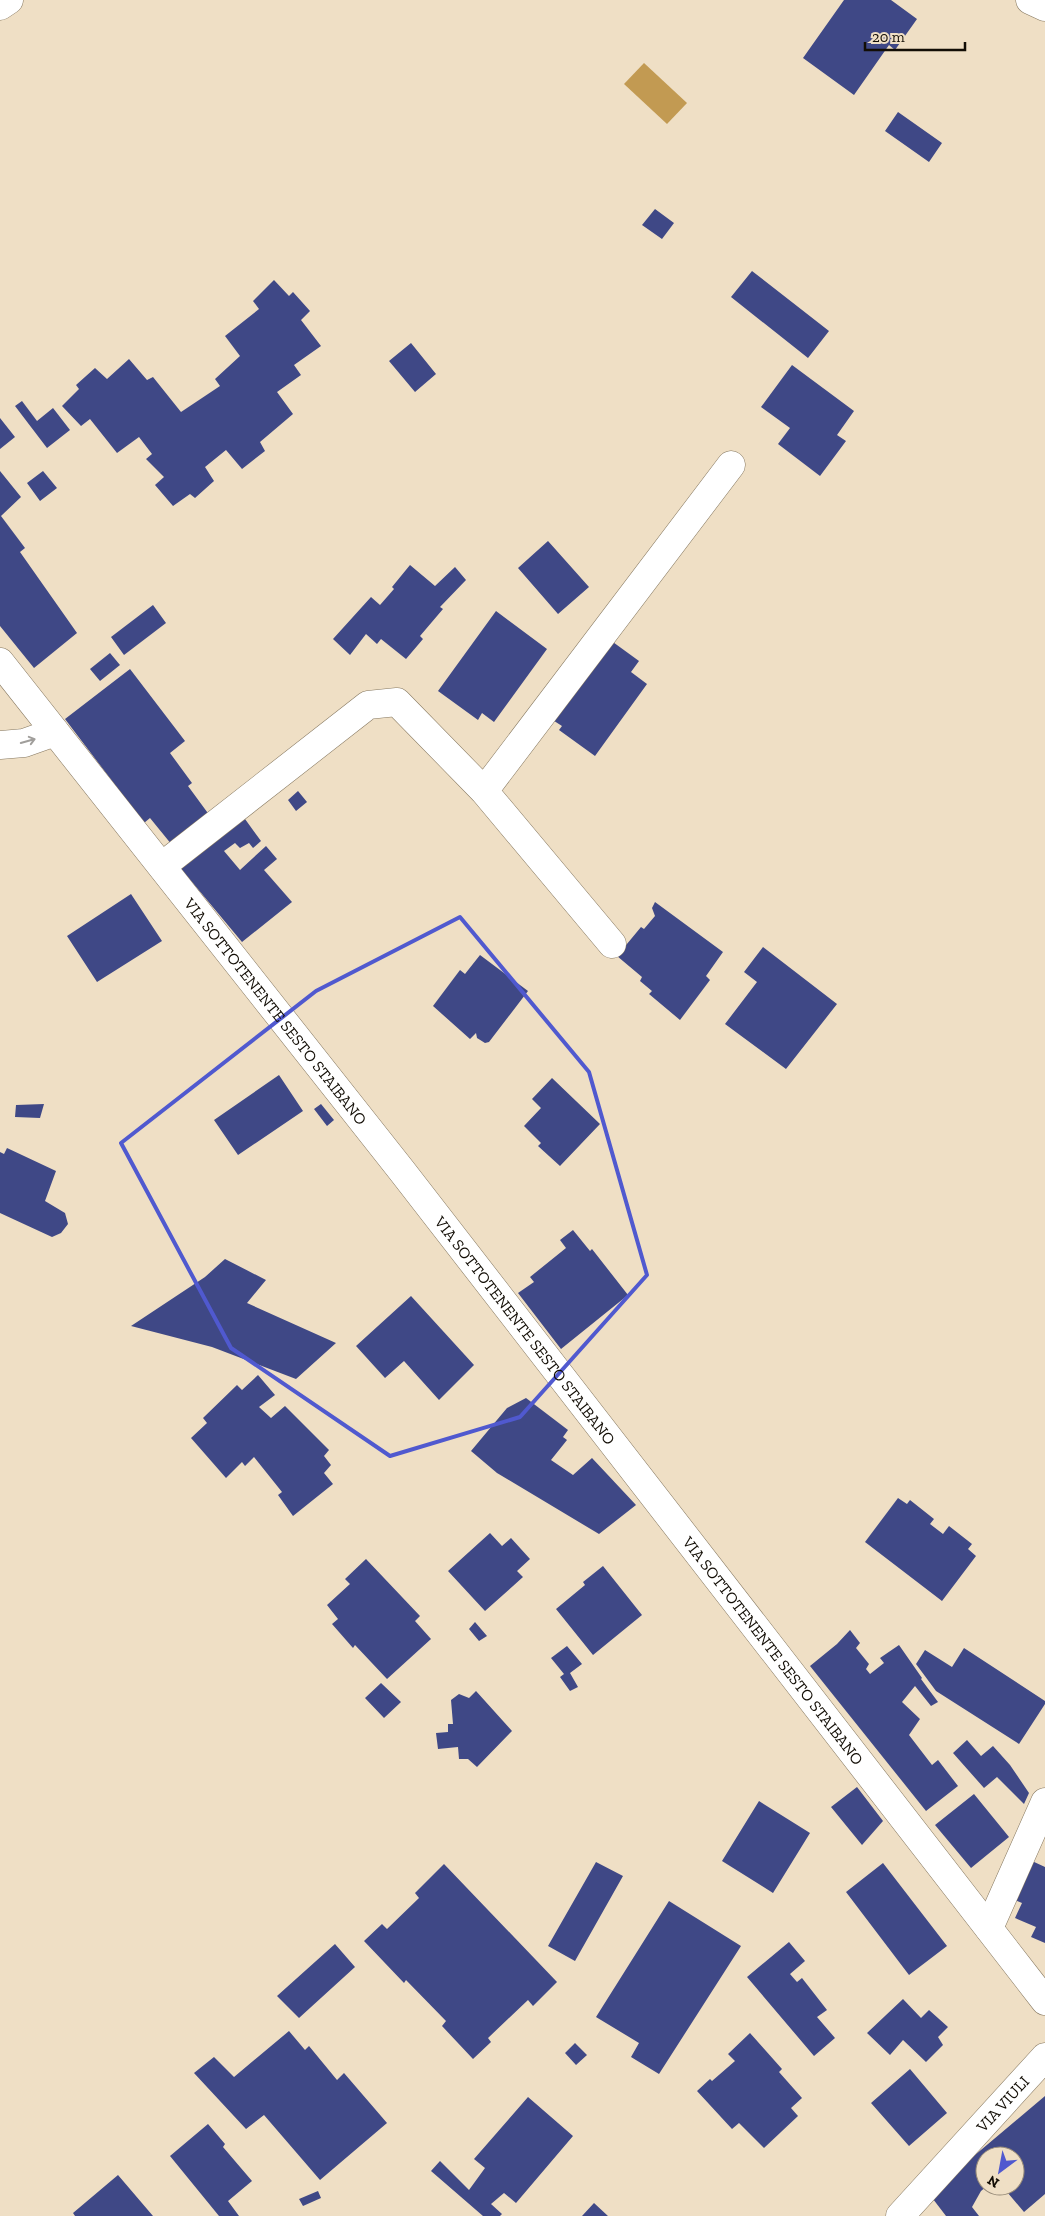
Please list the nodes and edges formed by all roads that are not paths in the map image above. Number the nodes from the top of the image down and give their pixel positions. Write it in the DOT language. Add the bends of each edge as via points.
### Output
graph roads {
  1 [pos="9,0"];
  2 [pos="1030,0"];
  3 [pos="0,6"];
  4 [pos="1045,7"];
  5 [pos="731,465"];
  6 [pos="0,662"];
  7 [pos="55,732"];
  8 [pos="0,745"];
  9 [pos="484,791"];
  10 [pos="162,866"];
  11 [pos="612,944"];
  12 [pos="1045,1802"];
  13 [pos="989,1928"];
  14 [pos="1045,2002"];
  15 [pos="1045,2057"];
  16 [pos="900,2216"];
  1 -- 3 [label="street"];
  2 -- 4 [label="street"];
  5 -- 9 [label="street"];
  6 -- 7 [label="street, VIA SOTTOTENENTE SESTO STAIBANO"];
  8 -- 7 [label="street, one-way" via="24,743"];
  7 -- 10 [label="street, VIA SOTTOTENENTE SESTO STAIBANO"];
  9 -- 10 [label="street" via="397,702 368,705"];
  9 -- 11 [label="street"];
  10 -- 13 [label="street, VIA SOTTOTENENTE SESTO STAIBANO"];
  12 -- 13 [label="street"];
  13 -- 14 [label="street, VIA SOTTOTENENTE SESTO STAIBANO"];
  15 -- 16 [label="street, VIA VIULI"];
}
